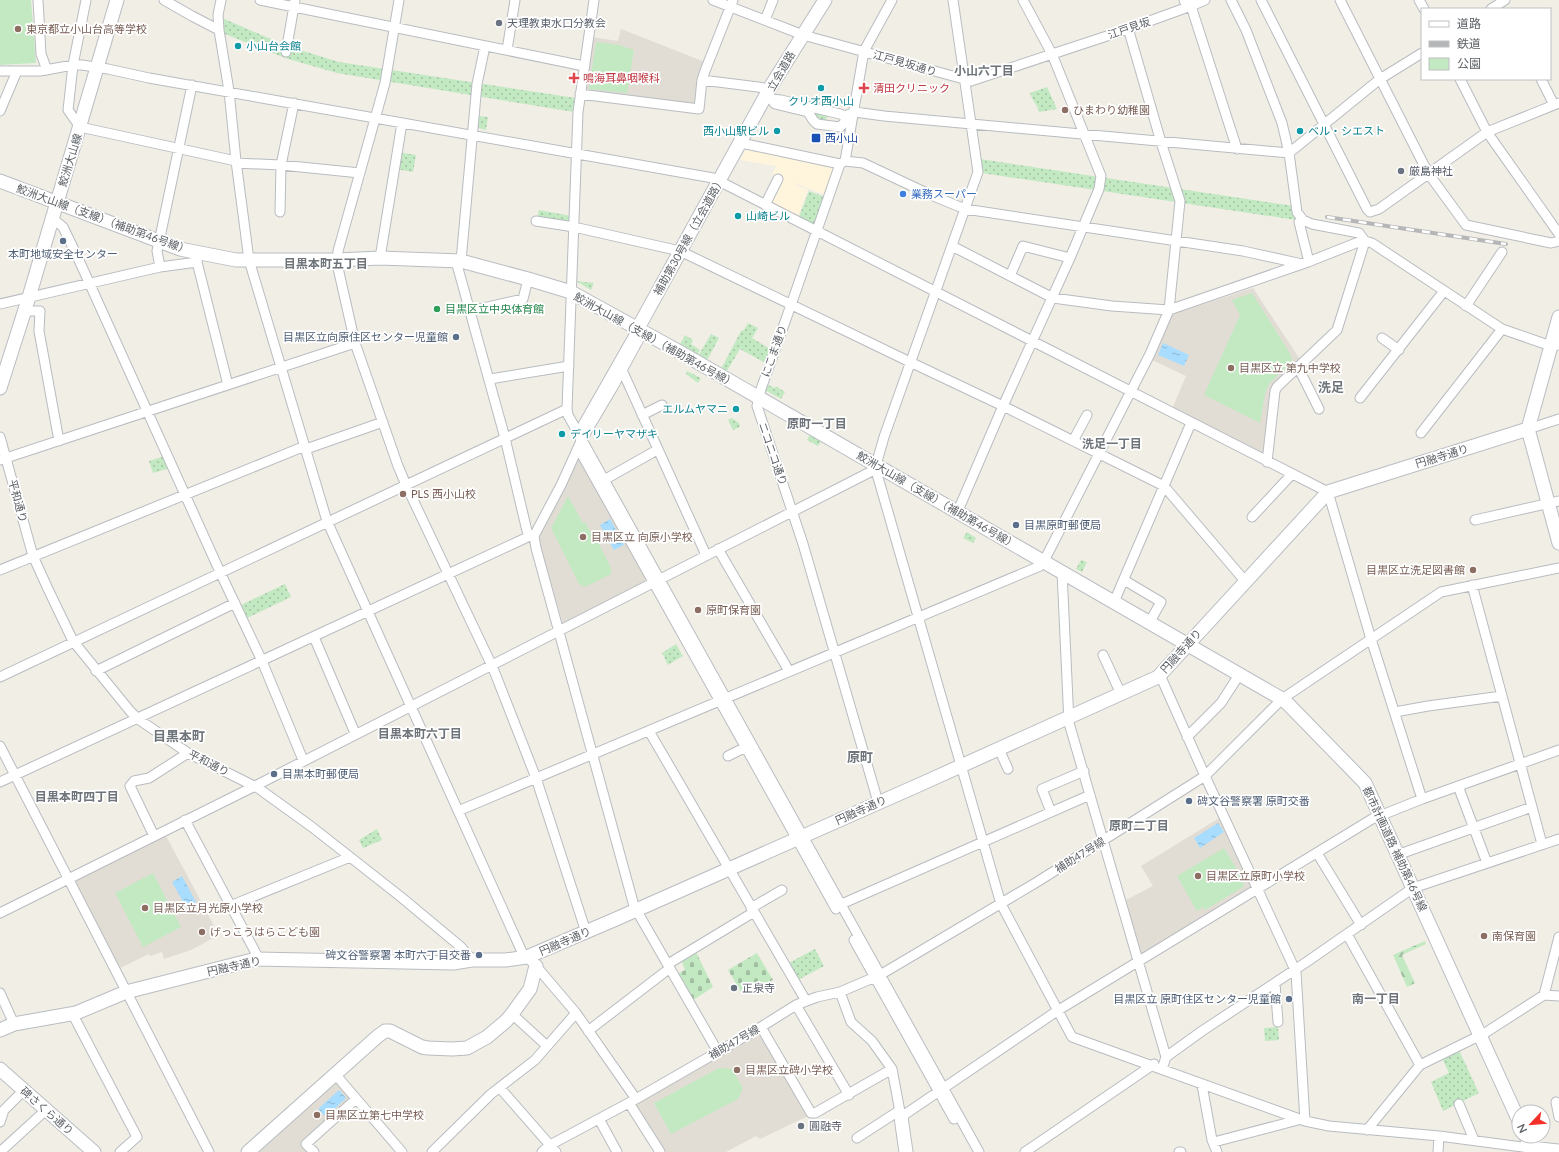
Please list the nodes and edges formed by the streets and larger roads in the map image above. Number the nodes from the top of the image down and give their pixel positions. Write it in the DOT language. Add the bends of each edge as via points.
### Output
graph roads {
  1 [pos="38,0"];
  2 [pos="86,0"];
  3 [pos="117,0"];
  4 [pos="164,0"];
  5 [pos="221,0"];
  6 [pos="260,0"];
  7 [pos="399,0"];
  8 [pos="515,0"];
  9 [pos="594,0"];
  10 [pos="713,0"];
  11 [pos="773,0"];
  12 [pos="825,0"];
  13 [pos="892,0"];
  14 [pos="953,0"];
  15 [pos="1023,0"];
  16 [pos="1204,0"];
  17 [pos="1231,0"];
  18 [pos="1261,0"];
  19 [pos="1340,0"];
  20 [pos="294,3"];
  21 [pos="1188,3"];
  22 [pos="1503,3"];
  23 [pos="732,4"];
  24 [pos="1493,8"];
  25 [pos="765,20"];
  26 [pos="394,27"];
  27 [pos="1128,28"];
  28 [pos="219,30"];
  29 [pos="803,35"];
  30 [pos="485,46"];
  31 [pos="507,50"];
  32 [pos="864,51"];
  33 [pos="286,52"];
  34 [pos="1052,54"];
  35 [pos="1421,54"];
  36 [pos="73,65"];
  37 [pos="584,66"];
  38 [pos="103,68"];
  39 [pos="47,70"];
  40 [pos="0,71"];
  41 [pos="17,71"];
  42 [pos="1380,79"];
  43 [pos="702,80"];
  44 [pos="965,80"];
  45 [pos="1461,80"];
  46 [pos="1542,80"];
  47 [pos="192,84"];
  48 [pos="229,91"];
  49 [pos="580,94"];
  50 [pos="768,97"];
  51 [pos="294,103"];
  52 [pos="1557,104"];
  53 [pos="0,111"];
  54 [pos="855,112"];
  55 [pos="845,116"];
  56 [pos="375,118"];
  57 [pos="402,123"];
  58 [pos="971,124"];
  59 [pos="1325,125"];
  60 [pos="80,127"];
  61 [pos="1487,132"];
  62 [pos="1084,134"];
  63 [pos="472,135"];
  64 [pos="1161,142"];
  65 [pos="741,143"];
  66 [pos="178,147"];
  67 [pos="1237,149"];
  68 [pos="1289,153"];
  69 [pos="576,154"];
  70 [pos="236,162"];
  71 [pos="843,162"];
  72 [pos="281,165"];
  73 [pos="360,173"];
  74 [pos="1428,173"];
  75 [pos="778,179"];
  76 [pos="0,181"];
  77 [pos="719,182"];
  78 [pos="57,203"];
  79 [pos="765,206"];
  80 [pos="466,209"];
  81 [pos="965,209"];
  82 [pos="280,212"];
  83 [pos="52,218"];
  84 [pos="465,219"];
  85 [pos="536,221"];
  86 [pos="1299,222"];
  87 [pos="574,227"];
  88 [pos="1083,228"];
  89 [pos="816,232"];
  90 [pos="1559,234"];
  91 [pos="1365,241"];
  92 [pos="1559,241"];
  93 [pos="159,242"];
  94 [pos="1176,242"];
  95 [pos="952,246"];
  96 [pos="680,251"];
  97 [pos="1502,252"];
  98 [pos="198,258"];
  99 [pos="380,258"];
  100 [pos="1070,258"];
  101 [pos="249,260"];
  102 [pos="338,260"];
  103 [pos="459,261"];
  104 [pos="1305,263"];
  105 [pos="160,266"];
  106 [pos="1010,276"];
  107 [pos="528,279"];
  108 [pos="90,284"];
  109 [pos="1444,291"];
  110 [pos="572,292"];
  111 [pos="935,292"];
  112 [pos="29,297"];
  113 [pos="1053,298"];
  114 [pos="0,304"];
  115 [pos="791,305"];
  116 [pos="1466,306"];
  117 [pos="1169,310"];
  118 [pos="24,311"];
  119 [pos="470,311"];
  120 [pos="1559,316"];
  121 [pos="638,328"];
  122 [pos="1502,329"];
  123 [pos="1382,338"];
  124 [pos="1033,342"];
  125 [pos="355,343"];
  126 [pos="1555,346"];
  127 [pos="1399,350"];
  128 [pos="910,362"];
  129 [pos="569,366"];
  130 [pos="281,367"];
  131 [pos="1298,367"];
  132 [pos="622,370"];
  133 [pos="490,379"];
  134 [pos="228,385"];
  135 [pos="0,388"];
  136 [pos="1130,392"];
  137 [pos="758,397"];
  138 [pos="1360,398"];
  139 [pos="662,405"];
  140 [pos="1003,406"];
  141 [pos="566,409"];
  142 [pos="1319,409"];
  143 [pos="147,411"];
  144 [pos="642,415"];
  145 [pos="1087,415"];
  146 [pos="1559,420"];
  147 [pos="383,422"];
  148 [pos="1191,423"];
  149 [pos="1528,429"];
  150 [pos="1421,433"];
  151 [pos="0,437"];
  152 [pos="505,438"];
  153 [pos="59,441"];
  154 [pos="581,441"];
  155 [pos="1073,441"];
  156 [pos="305,447"];
  157 [pos="657,450"];
  158 [pos="1099,454"];
  159 [pos="3,459"];
  160 [pos="1267,462"];
  161 [pos="876,467"];
  162 [pos="1292,474"];
  163 [pos="604,480"];
  164 [pos="406,485"];
  165 [pos="1164,486"];
  166 [pos="1328,492"];
  167 [pos="185,494"];
  168 [pos="1554,502"];
  169 [pos="792,511"];
  170 [pos="957,512"];
  171 [pos="1252,516"];
  172 [pos="1475,520"];
  173 [pos="328,521"];
  174 [pos="532,536"];
  175 [pos="1559,543"];
  176 [pos="718,549"];
  177 [pos="706,554"];
  178 [pos="33,556"];
  179 [pos="1044,562"];
  180 [pos="1559,568"];
  181 [pos="0,570"];
  182 [pos="220,572"];
  183 [pos="1062,572"];
  184 [pos="449,574"];
  185 [pos="656,580"];
  186 [pos="1124,580"];
  187 [pos="1245,581"];
  188 [pos="1472,585"];
  189 [pos="1114,602"];
  190 [pos="235,603"];
  191 [pos="369,611"];
  192 [pos="918,617"];
  193 [pos="1149,623"];
  194 [pos="559,629"];
  195 [pos="314,637"];
  196 [pos="1371,639"];
  197 [pos="73,641"];
  198 [pos="1187,646"];
  199 [pos="835,652"];
  200 [pos="1103,655"];
  201 [pos="262,661"];
  202 [pos="492,664"];
  203 [pos="96,671"];
  204 [pos="789,671"];
  205 [pos="1160,675"];
  206 [pos="1239,675"];
  207 [pos="0,677"];
  208 [pos="1121,694"];
  209 [pos="1502,696"];
  210 [pos="723,699"];
  211 [pos="1282,699"];
  212 [pos="411,705"];
  213 [pos="1395,712"];
  214 [pos="1069,717"];
  215 [pos="138,719"];
  216 [pos="649,731"];
  217 [pos="355,733"];
  218 [pos="1187,737"];
  219 [pos="0,746"];
  220 [pos="746,747"];
  221 [pos="999,749"];
  222 [pos="1559,750"];
  223 [pos="188,752"];
  224 [pos="592,754"];
  225 [pos="728,756"];
  226 [pos="303,760"];
  227 [pos="1520,764"];
  228 [pos="960,766"];
  229 [pos="1008,769"];
  230 [pos="1084,772"];
  231 [pos="14,776"];
  232 [pos="1205,776"];
  233 [pos="536,778"];
  234 [pos="0,782"];
  235 [pos="255,786"];
  236 [pos="1458,786"];
  237 [pos="1090,795"];
  238 [pos="1422,799"];
  239 [pos="878,802"];
  240 [pos="1532,807"];
  241 [pos="458,811"];
  242 [pos="1051,812"];
  243 [pos="1380,815"];
  244 [pos="185,820"];
  245 [pos="1474,828"];
  246 [pos="154,836"];
  247 [pos="800,838"];
  248 [pos="1559,839"];
  249 [pos="1103,841"];
  250 [pos="982,843"];
  251 [pos="1542,844"];
  252 [pos="1317,854"];
  253 [pos="1397,855"];
  254 [pos="350,857"];
  255 [pos="1487,863"];
  256 [pos="728,869"];
  257 [pos="68,879"];
  258 [pos="1413,888"];
  259 [pos="1258,889"];
  260 [pos="782,890"];
  261 [pos="1001,904"];
  262 [pos="230,906"];
  263 [pos="838,906"];
  264 [pos="636,910"];
  265 [pos="752,910"];
  266 [pos="0,912"];
  267 [pos="1361,925"];
  268 [pos="586,932"];
  269 [pos="1347,934"];
  270 [pos="1559,937"];
  271 [pos="259,959"];
  272 [pos="472,960"];
  273 [pos="531,961"];
  274 [pos="1139,961"];
  275 [pos="669,966"];
  276 [pos="1295,969"];
  277 [pos="877,976"];
  278 [pos="1275,983"];
  279 [pos="126,992"];
  280 [pos="840,992"];
  281 [pos="0,993"];
  282 [pos="1544,994"];
  283 [pos="1559,996"];
  284 [pos="806,1001"];
  285 [pos="796,1005"];
  286 [pos="1057,1011"];
  287 [pos="72,1013"];
  288 [pos="576,1013"];
  289 [pos="512,1014"];
  290 [pos="1278,1022"];
  291 [pos="14,1024"];
  292 [pos="761,1027"];
  293 [pos="0,1030"];
  294 [pos="588,1031"];
  295 [pos="1480,1035"];
  296 [pos="547,1046"];
  297 [pos="718,1052"];
  298 [pos="1165,1056"];
  299 [pos="1420,1065"];
  300 [pos="1151,1066"];
  301 [pos="0,1069"];
  302 [pos="892,1069"];
  303 [pos="1162,1069"];
  304 [pos="335,1074"];
  305 [pos="1202,1084"];
  306 [pos="500,1088"];
  307 [pos="24,1090"];
  308 [pos="941,1090"];
  309 [pos="849,1095"];
  310 [pos="356,1099"];
  311 [pos="633,1101"];
  312 [pos="1556,1102"];
  313 [pos="1459,1104"];
  314 [pos="1511,1104"];
  315 [pos="46,1110"];
  316 [pos="901,1114"];
  317 [pos="1559,1117"];
  318 [pos="599,1119"];
  319 [pos="1302,1121"];
  320 [pos="0,1122"];
  321 [pos="1367,1130"];
  322 [pos="1439,1136"];
  323 [pos="857,1138"];
  324 [pos="1474,1140"];
  325 [pos="1214,1142"];
  326 [pos="1513,1144"];
  327 [pos="1535,1144"];
  328 [pos="1490,1147"];
  329 [pos="553,1148"];
  330 [pos="437,1151"];
  331 [pos="1559,1151"];
  332 [pos="0,1152"];
  333 [pos="94,1152"];
  334 [pos="120,1152"];
  335 [pos="209,1152"];
  336 [pos="248,1152"];
  337 [pos="314,1152"];
  338 [pos="402,1152"];
  339 [pos="542,1152"];
  340 [pos="617,1152"];
  341 [pos="660,1152"];
  342 [pos="906,1152"];
  343 [pos="972,1152"];
  344 [pos="979,1152"];
  345 [pos="1024,1152"];
  346 [pos="1218,1152"];
  347 [pos="1438,1152"];
  1 -- 39 [label="street" via="41,54"];
  2 -- 36 [label="street"];
  3 -- 38 [label="street, 鮫洲大山線"];
  4 -- 28 [label="street"];
  5 -- 28 [label="street"];
  6 -- 20 [label="street"];
  7 -- 26 [label="street"];
  8 -- 31 [label="street"];
  9 -- 37 [label="street"];
  10 -- 23 [label="street, 江戸見坂通り"];
  11 -- 25 [label="street"];
  12 -- 29 [label="street, 立会道路"];
  13 -- 32 [label="street"];
  14 -- 44 [label="street"];
  15 -- 34 [label="street"];
  16 -- 21 [label="street, 江戸見坂"];
  17 -- 68 [label="street" via="1267,82 1282,123"];
  18 -- 59 [label="street"];
  19 -- 42 [label="street"];
  20 -- 26 [label="street"];
  20 -- 33 [label="street"];
  21 -- 27 [label="street, 江戸見坂"];
  21 -- 67 [label="street"];
  22 -- 24 [label="street"];
  23 -- 25 [label="street, 江戸見坂通り"];
  23 -- 43 [label="street"];
  25 -- 29 [label="street, 江戸見坂通り"];
  26 -- 30 [label="street"];
  26 -- 56 [label="street" via="385,83"];
  27 -- 34 [label="street, 江戸見坂"];
  27 -- 64 [label="street"];
  28 -- 48 [label="street"];
  29 -- 32 [label="street, 江戸見坂通り"];
  29 -- 50 [label="street, 立会道路"];
  30 -- 31 [label="street"];
  30 -- 63 [label="street" via="477,84"];
  31 -- 37 [label="street"];
  32 -- 44 [label="street, 江戸見坂通り"];
  32 -- 54 [label="street, にこま通り"];
  34 -- 44 [label="street, 江戸見坂通り" via="971,81"];
  34 -- 62 [label="street"];
  35 -- 42 [label="street"];
  36 -- 38 [label="street"];
  36 -- 39 [label="street"];
  36 -- 60 [label="street" via="68,110"];
  37 -- 49 [label="street"];
  38 -- 47 [label="street"];
  38 -- 60 [label="street, 鮫洲大山線"];
  39 -- 41 [label="street"];
  40 -- 41 [label="street"];
  41 -- 53 [label="street"];
  42 -- 59 [label="street"];
  42 -- 74 [label="street"];
  43 -- 49 [label="street" via="699,109"];
  43 -- 50 [label="street" via="763,88"];
  44 -- 58 [label="street"];
  45 -- 61 [label="street"];
  46 -- 52 [label="street"];
  47 -- 48 [label="street"];
  47 -- 66 [label="street"];
  48 -- 51 [label="street"];
  48 -- 70 [label="street"];
  49 -- 69 [label="street"];
  50 -- 55 [label="street"];
  50 -- 55 [label="street" via="775,104 808,112 817,124 840,127 845,122"];
  50 -- 65 [label="street, 立会道路"];
  51 -- 56 [label="street"];
  51 -- 72 [label="street"];
  52 -- 61 [label="street"];
  54 -- 55 [label="street"];
  54 -- 58 [label="street"];
  54 -- 71 [label="street, にこま通り"];
  56 -- 57 [label="street"];
  56 -- 73 [label="street"];
  57 -- 63 [label="street"];
  57 -- 99 [label="street"];
  58 -- 62 [label="street"];
  58 -- 81 [label="street" via="978,172"];
  59 -- 68 [label="street"];
  59 -- 74 [label="street" via="1370,212 1379,209"];
  60 -- 66 [label="street"];
  60 -- 78 [label="street, 鮫洲大山線"];
  61 -- 74 [label="street"];
  61 -- 90 [label="street"];
  62 -- 64 [label="street"];
  62 -- 88 [label="street" via="1101,176 1099,190"];
  63 -- 69 [label="street"];
  63 -- 80 [label="street"];
  64 -- 67 [label="street"];
  64 -- 94 [label="street" via="1180,201"];
  65 -- 71 [label="street"];
  65 -- 77 [label="street, 補助第30号線（立会道路）"];
  66 -- 70 [label="street"];
  66 -- 93 [label="street"];
  67 -- 68 [label="street"];
  68 -- 91 [label="street" via="1297,212 1303,220 1359,234"];
  69 -- 77 [label="street" via="708,177"];
  69 -- 87 [label="street"];
  70 -- 72 [label="street"];
  70 -- 101 [label="street"];
  71 -- 81 [label="street" via="863,164"];
  71 -- 89 [label="street, にこま通り"];
  72 -- 73 [label="street"];
  72 -- 82 [label="street"];
  73 -- 102 [label="street" via="338,251"];
  74 -- 92 [label="street" via="1466,225 1551,242"];
  75 -- 79 [label="street"];
  76 -- 78 [label="street, 鮫洲大山線（支線）（補助第46号線）"];
  77 -- 79 [label="street"];
  77 -- 96 [label="street, 補助第30号線（立会道路）"];
  78 -- 83 [label="street, 鮫洲大山線"];
  78 -- 93 [label="street, 鮫洲大山線（支線）（補助第46号線）"];
  79 -- 89 [label="street"];
  80 -- 84 [label="street"];
  80 -- 103 [label="street"];
  81 -- 88 [label="street"];
  81 -- 95 [label="street"];
  83 -- 108 [label="street" via="63,227"];
  83 -- 112 [label="street, 鮫洲大山線"];
  85 -- 87 [label="street"];
  86 -- 104 [label="street" via="1308,258"];
  87 -- 96 [label="street"];
  87 -- 110 [label="street"];
  88 -- 94 [label="street"];
  88 -- 100 [label="street"];
  89 -- 111 [label="street"];
  89 -- 115 [label="street, にこま通り"];
  91 -- 104 [label="street"];
  91 -- 109 [label="street" via="1372,243"];
  91 -- 131 [label="street" via="1337,330"];
  93 -- 98 [label="street, 鮫洲大山線（支線）（補助第46号線）"];
  93 -- 105 [label="street" via="157,251"];
  94 -- 104 [label="street"];
  94 -- 117 [label="street"];
  95 -- 106 [label="street"];
  95 -- 111 [label="street"];
  96 -- 115 [label="street"];
  96 -- 121 [label="street, 補助第30号線（立会道路）"];
  97 -- 116 [label="street"];
  98 -- 101 [label="street, 鮫洲大山線（支線）（補助第46号線）"];
  98 -- 105 [label="street"];
  98 -- 134 [label="street"];
  99 -- 102 [label="street, 鮫洲大山線（支線）（補助第46号線）"];
  99 -- 103 [label="street, 鮫洲大山線（支線）（補助第46号線）"];
  100 -- 106 [label="street" via="1023,246"];
  100 -- 113 [label="street"];
  101 -- 102 [label="street, 鮫洲大山線（支線）（補助第46号線）"];
  101 -- 130 [label="street"];
  102 -- 125 [label="street"];
  103 -- 107 [label="street, 鮫洲大山線（支線）（補助第46号線）"];
  103 -- 119 [label="street"];
  104 -- 117 [label="street"];
  105 -- 108 [label="street"];
  106 -- 113 [label="street"];
  107 -- 110 [label="street, 鮫洲大山線（支線）（補助第46号線）"];
  107 -- 119 [label="street" via="523,299"];
  108 -- 112 [label="street"];
  108 -- 143 [label="street"];
  109 -- 116 [label="street"];
  109 -- 127 [label="street"];
  110 -- 121 [label="street, 鮫洲大山線（支線）（補助第46号線）"];
  110 -- 129 [label="street"];
  111 -- 124 [label="street"];
  111 -- 128 [label="street"];
  112 -- 114 [label="street"];
  112 -- 118 [label="street, 鮫洲大山線"];
  113 -- 117 [label="street"];
  113 -- 124 [label="street"];
  115 -- 128 [label="street"];
  115 -- 137 [label="street, にこま通り"];
  116 -- 122 [label="street"];
  117 -- 136 [label="street"];
  118 -- 135 [label="street, 鮫洲大山線"];
  118 -- 153 [label="street" via="40,311 40,331"];
  119 -- 133 [label="street"];
  120 -- 126 [label="street"];
  121 -- 132 [label="street" via="639,338"];
  121 -- 137 [label="street, 鮫洲大山線（支線）（補助第46号線）"];
  121 -- 154 [label="street" via="580,430"];
  122 -- 126 [label="street"];
  122 -- 150 [label="street"];
  123 -- 127 [label="street"];
  124 -- 136 [label="street"];
  124 -- 140 [label="street"];
  125 -- 130 [label="street"];
  125 -- 147 [label="street"];
  126 -- 149 [label="street"];
  127 -- 138 [label="street"];
  128 -- 140 [label="street"];
  128 -- 161 [label="street"];
  129 -- 133 [label="street"];
  129 -- 141 [label="street"];
  130 -- 134 [label="street"];
  130 -- 156 [label="street"];
  131 -- 142 [label="street"];
  131 -- 160 [label="street" via="1275,391"];
  132 -- 144 [label="street"];
  132 -- 154 [label="street"];
  133 -- 152 [label="street"];
  134 -- 143 [label="street"];
  136 -- 148 [label="street"];
  136 -- 158 [label="street"];
  137 -- 161 [label="street, 鮫洲大山線（支線）（補助第46号線）"];
  137 -- 169 [label="street, ニコニコ通り" via="757,406"];
  139 -- 144 [label="street"];
  140 -- 155 [label="street"];
  140 -- 170 [label="street"];
  141 -- 152 [label="street"];
  141 -- 154 [label="street"];
  143 -- 153 [label="street"];
  143 -- 167 [label="street"];
  144 -- 157 [label="street"];
  145 -- 155 [label="street"];
  146 -- 149 [label="street"];
  147 -- 156 [label="street"];
  147 -- 164 [label="street"];
  148 -- 160 [label="street"];
  148 -- 165 [label="street"];
  149 -- 166 [label="street, 円融寺通り"];
  149 -- 168 [label="street"];
  151 -- 159 [label="street, 平和通り"];
  152 -- 164 [label="street"];
  152 -- 174 [label="street" via="527,531"];
  153 -- 159 [label="street"];
  154 -- 163 [label="street"];
  154 -- 174 [label="street" via="561,485"];
  154 -- 185 [label="street" via="581,453"];
  155 -- 158 [label="street"];
  156 -- 167 [label="street"];
  156 -- 173 [label="street"];
  157 -- 163 [label="street"];
  157 -- 177 [label="street"];
  158 -- 165 [label="street"];
  158 -- 179 [label="street"];
  159 -- 178 [label="street, 平和通り"];
  160 -- 162 [label="street"];
  161 -- 169 [label="street"];
  161 -- 170 [label="street, 鮫洲大山線（支線）（補助第46号線）"];
  161 -- 192 [label="street"];
  162 -- 166 [label="street"];
  162 -- 171 [label="street"];
  163 -- 185 [label="street"];
  164 -- 173 [label="street"];
  164 -- 184 [label="street"];
  165 -- 186 [label="street"];
  165 -- 187 [label="street"];
  166 -- 187 [label="street, 円融寺通り"];
  166 -- 196 [label="street"];
  167 -- 178 [label="street"];
  167 -- 182 [label="street"];
  168 -- 172 [label="street"];
  168 -- 175 [label="street"];
  169 -- 176 [label="street"];
  169 -- 199 [label="street, ニコニコ通り"];
  170 -- 179 [label="street, 鮫洲大山線（支線）（補助第46号線）"];
  173 -- 182 [label="street"];
  173 -- 191 [label="street"];
  174 -- 184 [label="street"];
  174 -- 194 [label="street"];
  176 -- 177 [label="street"];
  176 -- 204 [label="street"];
  177 -- 185 [label="street"];
  178 -- 181 [label="street"];
  178 -- 197 [label="street, 平和通り"];
  179 -- 183 [label="street, 鮫洲大山線（支線）（補助第46号線）"];
  179 -- 192 [label="street" via="1040,566"];
  180 -- 188 [label="street, 補助47号線"];
  182 -- 190 [label="street"];
  182 -- 197 [label="street"];
  183 -- 189 [label="street, 鮫洲大山線（支線）（補助第46号線）"];
  183 -- 214 [label="street"];
  184 -- 191 [label="street"];
  184 -- 202 [label="street"];
  185 -- 194 [label="street"];
  185 -- 210 [label="street"];
  186 -- 189 [label="street"];
  186 -- 193 [label="street" via="1161,602"];
  187 -- 198 [label="street, 円融寺通り"];
  188 -- 196 [label="street, 補助47号線" via="1441,592"];
  188 -- 209 [label="street"];
  189 -- 193 [label="street, 鮫洲大山線（支線）（補助第46号線）"];
  190 -- 201 [label="street"];
  190 -- 203 [label="street"];
  191 -- 195 [label="street"];
  191 -- 212 [label="street"];
  192 -- 199 [label="street"];
  192 -- 228 [label="street"];
  193 -- 198 [label="street, 鮫洲大山線（支線）（補助第46号線）"];
  194 -- 202 [label="street"];
  194 -- 224 [label="street"];
  195 -- 201 [label="street"];
  195 -- 217 [label="street"];
  196 -- 211 [label="street, 補助47号線"];
  196 -- 213 [label="street"];
  197 -- 203 [label="street, 平和通り"];
  197 -- 207 [label="street"];
  198 -- 205 [label="street, 円融寺通り"];
  198 -- 206 [label="street, 都市計画道路 補助第46号線"];
  199 -- 204 [label="street"];
  199 -- 239 [label="street, ニコニコ通り"];
  200 -- 208 [label="street"];
  201 -- 215 [label="street"];
  201 -- 226 [label="street"];
  202 -- 212 [label="street"];
  202 -- 233 [label="street"];
  203 -- 215 [label="street, 平和通り"];
  204 -- 210 [label="street"];
  205 -- 208 [label="street, 円融寺通り"];
  205 -- 218 [label="street"];
  206 -- 211 [label="street, 都市計画道路 補助第46号線"];
  206 -- 218 [label="street" via="1221,703"];
  208 -- 214 [label="street, 円融寺通り"];
  209 -- 213 [label="street"];
  209 -- 227 [label="street"];
  210 -- 216 [label="street"];
  210 -- 220 [label="street"];
  210 -- 247 [label="street"];
  211 -- 232 [label="street, 補助47号線"];
  211 -- 243 [label="street, 都市計画道路 補助第46号線" via="1365,783"];
  212 -- 217 [label="street"];
  212 -- 241 [label="street"];
  213 -- 238 [label="street"];
  214 -- 221 [label="street, 円融寺通り"];
  214 -- 230 [label="street"];
  215 -- 223 [label="street, 平和通り"];
  215 -- 231 [label="street"];
  216 -- 224 [label="street"];
  216 -- 256 [label="street"];
  217 -- 226 [label="street"];
  218 -- 232 [label="street"];
  219 -- 231 [label="street"];
  220 -- 225 [label="street"];
  220 -- 247 [label="street"];
  221 -- 228 [label="street, 円融寺通り"];
  221 -- 229 [label="street"];
  222 -- 227 [label="street"];
  223 -- 235 [label="street, 平和通り"];
  223 -- 246 [label="street" via="149,778 134,781 130,786"];
  224 -- 233 [label="street"];
  224 -- 264 [label="street"];
  226 -- 235 [label="street"];
  227 -- 236 [label="street"];
  227 -- 240 [label="street"];
  228 -- 239 [label="street, 円融寺通り"];
  228 -- 250 [label="street"];
  230 -- 237 [label="street"];
  230 -- 242 [label="street" via="1042,789"];
  231 -- 234 [label="street"];
  231 -- 257 [label="street"];
  232 -- 249 [label="street, 補助47号線"];
  232 -- 259 [label="street"];
  233 -- 241 [label="street"];
  233 -- 268 [label="street"];
  235 -- 244 [label="street"];
  235 -- 254 [label="street, 平和通り"];
  236 -- 238 [label="street"];
  236 -- 245 [label="street"];
  237 -- 242 [label="street"];
  237 -- 249 [label="street"];
  238 -- 243 [label="street"];
  239 -- 247 [label="street, 円融寺通り"];
  240 -- 245 [label="street"];
  240 -- 251 [label="street"];
  241 -- 273 [label="street" via="522,952"];
  242 -- 250 [label="street"];
  243 -- 252 [label="street"];
  243 -- 253 [label="street, 都市計画道路 補助第46号線"];
  244 -- 246 [label="street"];
  244 -- 262 [label="street"];
  245 -- 253 [label="street"];
  245 -- 255 [label="street"];
  246 -- 257 [label="street"];
  247 -- 256 [label="street, 円融寺通り"];
  247 -- 263 [label="street"];
  248 -- 251 [label="street"];
  249 -- 261 [label="street, 補助47号線"];
  249 -- 274 [label="street"];
  250 -- 261 [label="street"];
  250 -- 263 [label="street"];
  251 -- 255 [label="street"];
  252 -- 259 [label="street"];
  252 -- 267 [label="street"];
  253 -- 258 [label="street, 都市計画道路 補助第46号線"];
  254 -- 262 [label="street"];
  254 -- 272 [label="street, 平和通り" via="456,943"];
  255 -- 258 [label="street"];
  256 -- 264 [label="street, 円融寺通り"];
  256 -- 265 [label="street"];
  257 -- 266 [label="street"];
  257 -- 279 [label="street"];
  258 -- 267 [label="street"];
  258 -- 295 [label="street, 都市計画道路 補助第46号線"];
  259 -- 274 [label="street"];
  259 -- 276 [label="street"];
  260 -- 265 [label="street"];
  261 -- 277 [label="street, 補助47号線"];
  261 -- 286 [label="street"];
  262 -- 271 [label="street"];
  263 -- 277 [label="street"];
  264 -- 268 [label="street, 円融寺通り"];
  264 -- 275 [label="street"];
  265 -- 275 [label="street"];
  265 -- 284 [label="street"];
  267 -- 269 [label="street"];
  268 -- 273 [label="street, 円融寺通り"];
  269 -- 276 [label="street"];
  269 -- 299 [label="street"];
  270 -- 282 [label="street"];
  271 -- 272 [label="street, 円融寺通り" via="453,963"];
  271 -- 279 [label="street, 円融寺通り"];
  272 -- 273 [label="street, 円融寺通り"];
  273 -- 288 [label="street"];
  273 -- 289 [label="street" via="530,989"];
  274 -- 286 [label="street"];
  274 -- 298 [label="street"];
  275 -- 294 [label="street"];
  275 -- 297 [label="street"];
  276 -- 278 [label="street"];
  276 -- 319 [label="street"];
  277 -- 280 [label="street, 補助47号線"];
  277 -- 308 [label="street"];
  278 -- 290 [label="street"];
  278 -- 298 [label="street"];
  279 -- 287 [label="street, 円融寺通り"];
  279 -- 335 [label="street"];
  280 -- 284 [label="street, 補助47号線"];
  280 -- 302 [label="street" via="851,1022 872,1041"];
  281 -- 291 [label="street"];
  282 -- 283 [label="street"];
  282 -- 295 [label="street"];
  284 -- 285 [label="street, 補助47号線"];
  285 -- 292 [label="street, 補助47号線"];
  285 -- 309 [label="street"];
  286 -- 300 [label="street" via="1072,1037"];
  286 -- 308 [label="street"];
  287 -- 291 [label="street, 円融寺通り"];
  287 -- 334 [label="street" via="137,1138"];
  288 -- 294 [label="street"];
  288 -- 296 [label="street"];
  289 -- 296 [label="street"];
  289 -- 304 [label="street" via="487,1037 467,1048 422,1047 385,1031"];
  291 -- 293 [label="street, 円融寺通り"];
  292 -- 297 [label="street, 補助47号線"];
  292 -- 309 [label="street" via="811,1113 815,1114"];
  294 -- 311 [label="street"];
  295 -- 299 [label="street"];
  295 -- 314 [label="street, 都市計画道路 補助第46号線"];
  296 -- 306 [label="street"];
  297 -- 311 [label="street, 補助47号線"];
  298 -- 300 [label="street"];
  298 -- 303 [label="street"];
  299 -- 321 [label="street"];
  300 -- 303 [label="street"];
  300 -- 345 [label="street"];
  301 -- 307 [label="street, 碑さくら通り"];
  302 -- 309 [label="street"];
  302 -- 316 [label="street"];
  303 -- 305 [label="street"];
  304 -- 310 [label="street"];
  304 -- 336 [label="street"];
  305 -- 319 [label="street"];
  305 -- 325 [label="street"];
  306 -- 329 [label="street"];
  306 -- 330 [label="street"];
  307 -- 315 [label="street, 碑さくら通り"];
  307 -- 320 [label="street" via="4,1110"];
  308 -- 316 [label="street"];
  308 -- 343 [label="street"];
  308 -- 344 [label="street"];
  310 -- 337 [label="street" via="306,1144"];
  310 -- 338 [label="street"];
  311 -- 318 [label="street, 補助47号線"];
  311 -- 341 [label="street"];
  312 -- 317 [label="street"];
  313 -- 324 [label="street"];
  315 -- 332 [label="street"];
  315 -- 333 [label="street, 碑さくら通り"];
  316 -- 323 [label="street" via="897,1112"];
  316 -- 342 [label="street"];
  318 -- 329 [label="street, 補助47号線"];
  318 -- 340 [label="street"];
  319 -- 321 [label="street"];
  319 -- 325 [label="street"];
  321 -- 322 [label="street"];
  322 -- 324 [label="street"];
  322 -- 347 [label="street"];
  324 -- 328 [label="street"];
  325 -- 346 [label="street"];
  326 -- 328 [label="street"];
  327 -- 331 [label="street"];
  329 -- 339 [label="street, 補助47号線"];
}
